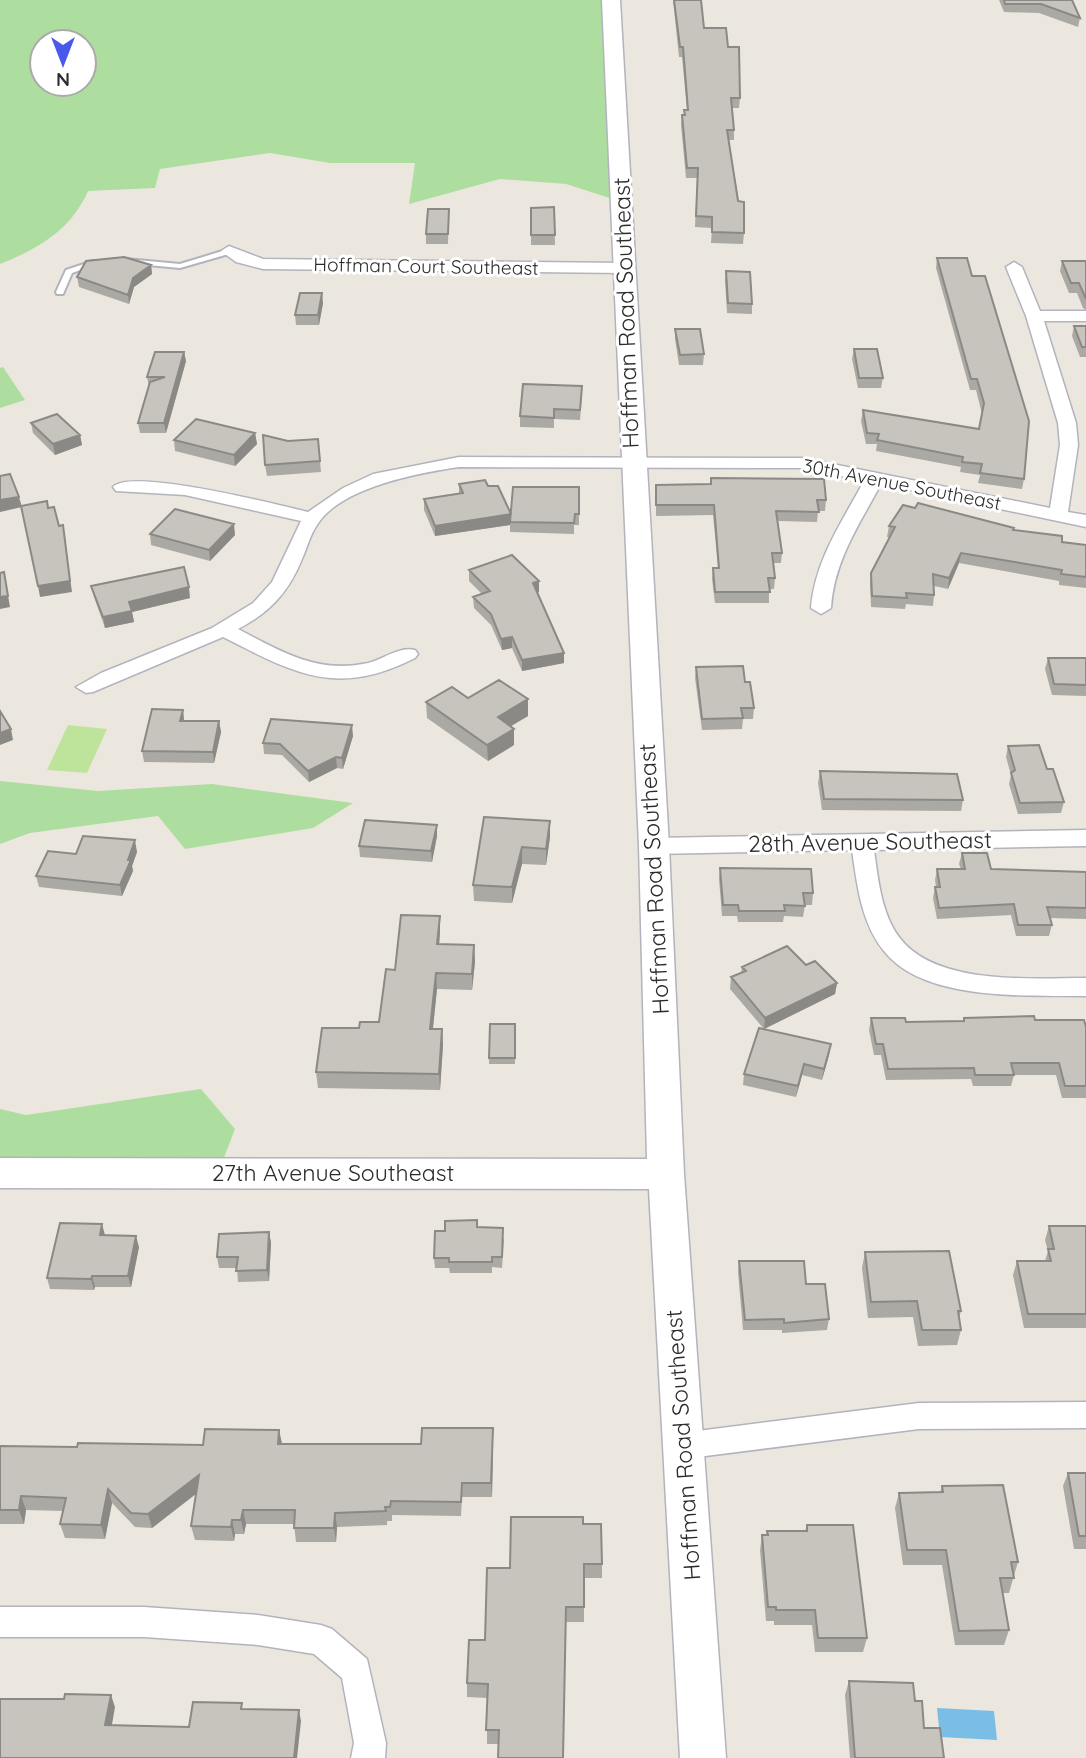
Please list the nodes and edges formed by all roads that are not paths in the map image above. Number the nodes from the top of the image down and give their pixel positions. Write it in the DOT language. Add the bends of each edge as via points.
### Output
graph roads {
  1 [pos="611,0"];
  2 [pos="229,251"];
  3 [pos="103,261"];
  4 [pos="113,261"];
  5 [pos="1014,267"];
  6 [pos="625,268"];
  7 [pos="60,292"];
  8 [pos="1034,316"];
  9 [pos="1086,316"];
  10 [pos="632,462"];
  11 [pos="876,476"];
  12 [pos="122,487"];
  13 [pos="1058,516"];
  14 [pos="311,518"];
  15 [pos="1086,521"];
  16 [pos="821,608"];
  17 [pos="226,631"];
  18 [pos="408,654"];
  19 [pos="86,687"];
  20 [pos="1086,838"];
  21 [pos="862,843"];
  22 [pos="653,846"];
  23 [pos="1086,986"];
  24 [pos="0,1173"];
  25 [pos="666,1174"];
  26 [pos="1086,1415"];
  27 [pos="682,1446"];
  28 [pos="0,1622"];
  29 [pos="368,1758"];
  30 [pos="703,1758"];
  1 -- 6 [label="street, Hoffman Road Southeast"];
  2 -- 4 [label="lane" via="180,266"];
  2 -- 6 [label="street, Hoffman Court Southeast" via="263,264"];
  3 -- 7 [label="lane" via="69,272"];
  5 -- 8 [label="street"];
  6 -- 10 [label="street, Hoffman Road Southeast"];
  8 -- 9 [label="street"];
  8 -- 13 [label="street" via="1067,423 1069,445"];
  10 -- 11 [label="street, 30th Avenue Southeast" via="803,463"];
  10 -- 14 [label="street, 30th Avenue Southeast" via="459,462 413,468 362,483"];
  10 -- 22 [label="street, Hoffman Road Southeast"];
  11 -- 13 [label="street, 30th Avenue Southeast"];
  11 -- 16 [label="street" via="832,559 820,589"];
  12 -- 14 [label="street" via="185,490"];
  13 -- 15 [label="street, 30th Avenue Southeast"];
  14 -- 17 [label="street" via="280,585 264,604"];
  17 -- 18 [label="street" via="297,666 353,673"];
  17 -- 19 [label="street"];
  20 -- 21 [label="street, 28th Avenue Southeast"];
  21 -- 22 [label="street, 28th Avenue Southeast"];
  21 -- 23 [label="street" via="870,897 892,946 930,974 982,984"];
  22 -- 25 [label="street, Hoffman Road Southeast"];
  24 -- 25 [label="street, 27th Avenue Southeast"];
  25 -- 27 [label="street, Hoffman Road Southeast"];
  26 -- 27 [label="street" via="919,1416"];
  27 -- 30 [label="street, Hoffman Road Southeast"];
  28 -- 29 [label="street" via="144,1622 258,1630 321,1640 356,1670 370,1743"];
}
